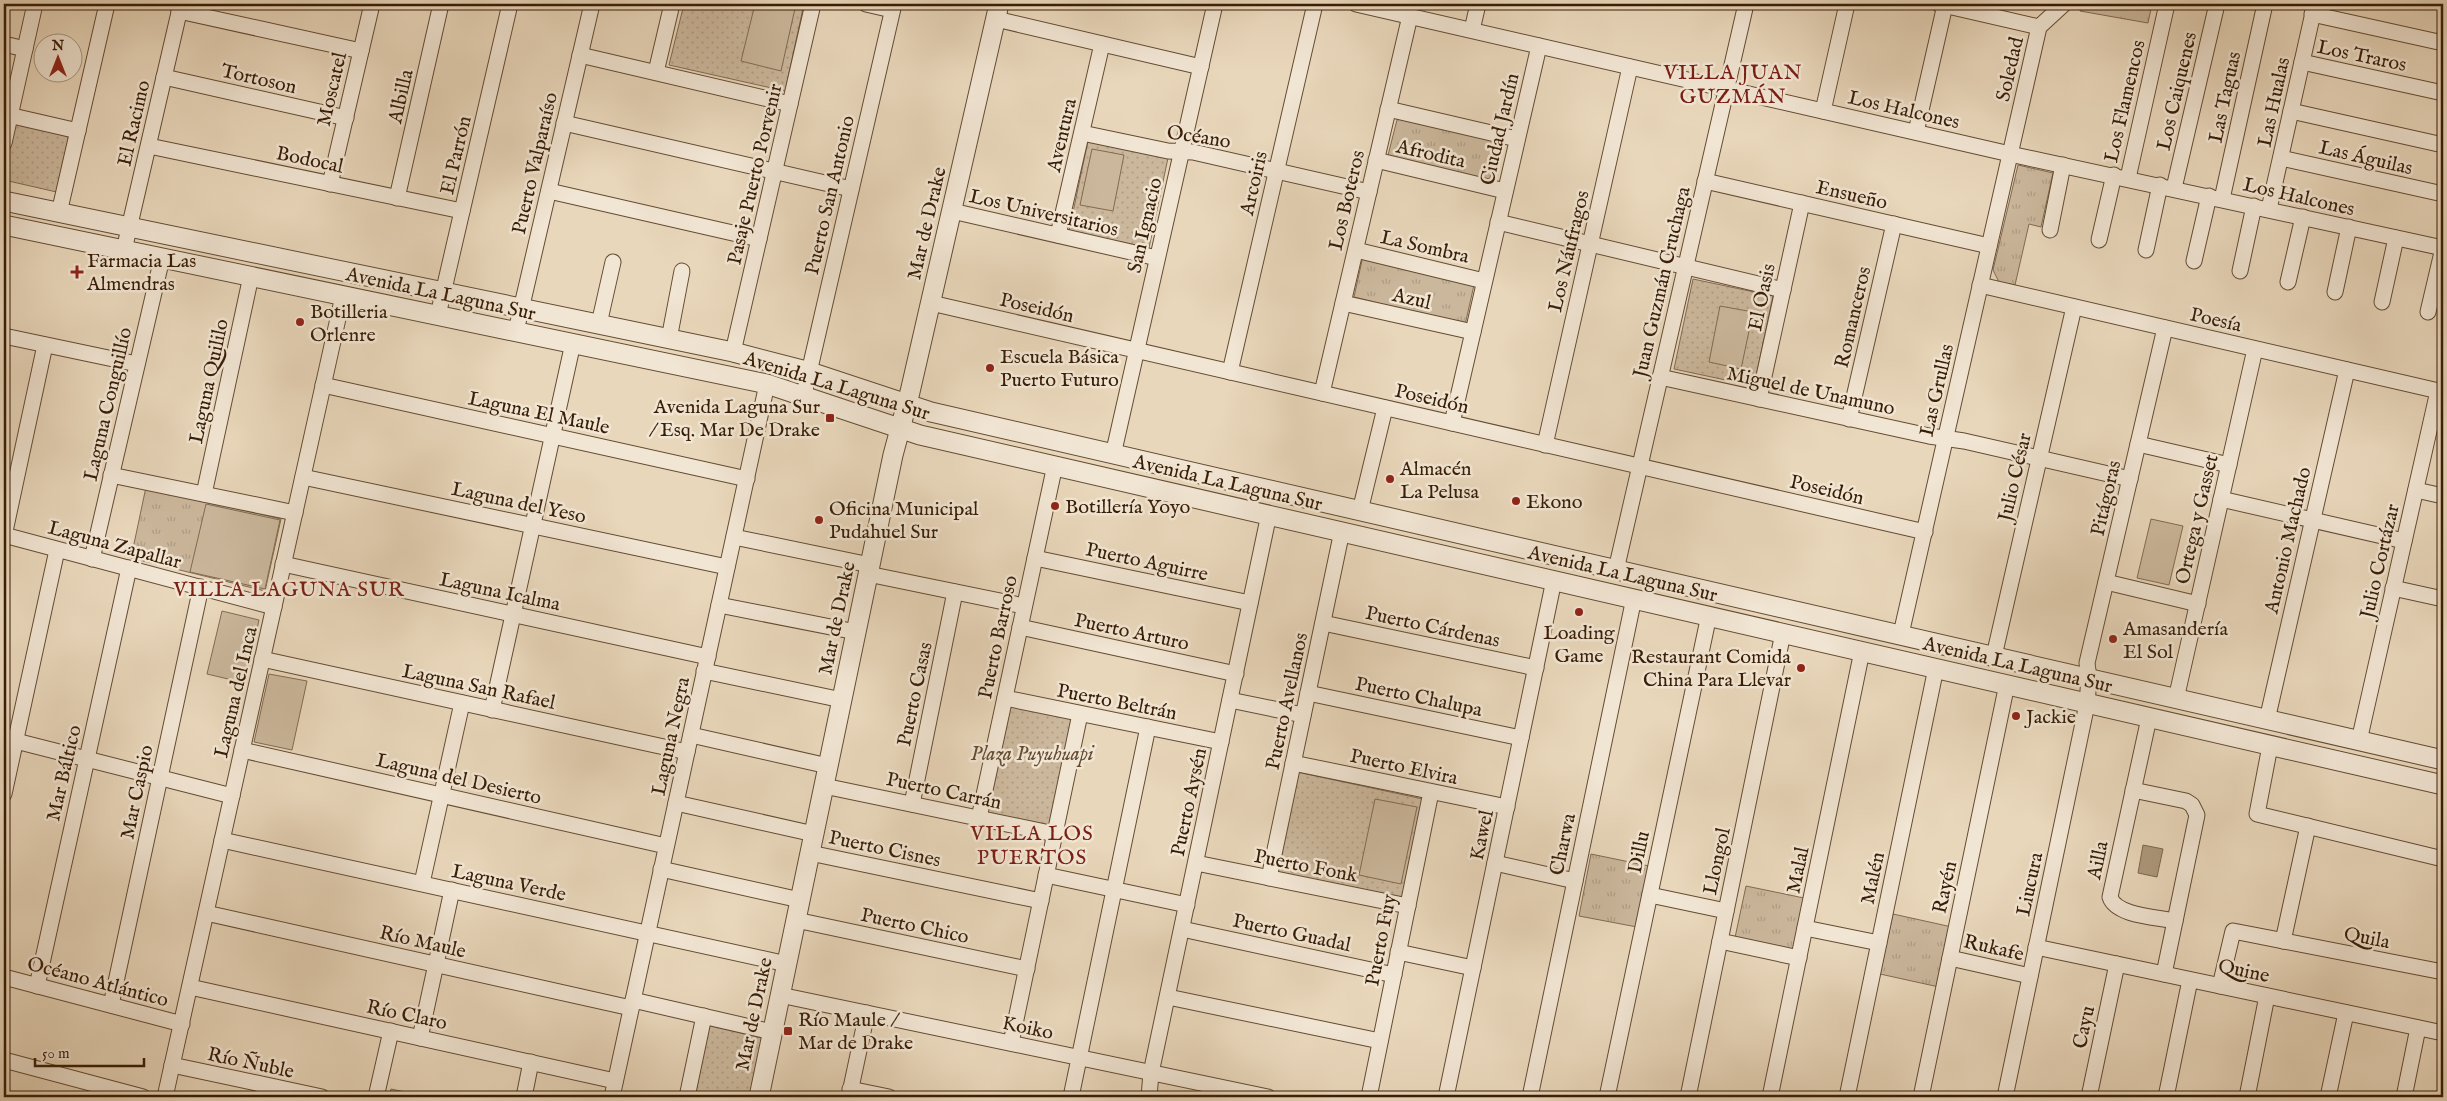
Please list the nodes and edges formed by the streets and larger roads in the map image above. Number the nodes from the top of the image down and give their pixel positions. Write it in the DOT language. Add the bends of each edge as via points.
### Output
graph roads {
  1 [pos="35,4"];
  2 [pos="107,4"];
  3 [pos="372,4"];
  4 [pos="442,4"];
  5 [pos="510,4"];
  6 [pos="592,4"];
  7 [pos="672,4"];
  8 [pos="813,4"];
  9 [pos="866,4"];
  10 [pos="1215,4"];
  11 [pos="1315,4"];
  12 [pos="1356,4"];
  13 [pos="1478,4"];
  14 [pos="1746,4"];
  15 [pos="1847,4"];
  16 [pos="1942,4"];
  17 [pos="2064,4"];
  18 [pos="2167,4"];
  19 [pos="2217,4"];
  20 [pos="2266,4"];
  21 [pos="180,7"];
  22 [pos="893,7"];
  23 [pos="2314,9"];
  24 [pos="998,12"];
  25 [pos="1410,16"];
  26 [pos="2039,27"];
  27 [pos="1472,30"];
  28 [pos="2443,43"];
  29 [pos="4,44"];
  30 [pos="1102,44"];
  31 [pos="1539,46"];
  32 [pos="25,49"];
  33 [pos="361,51"];
  34 [pos="580,54"];
  35 [pos="2302,62"];
  36 [pos="1201,67"];
  37 [pos="1630,67"];
  38 [pos="656,72"];
  39 [pos="164,77"];
  40 [pos="1726,89"];
  41 [pos="2443,93"];
  42 [pos="790,104"];
  43 [pos="1388,109"];
  44 [pos="1823,111"];
  45 [pos="2291,111"];
  46 [pos="7,115"];
  47 [pos="346,118"];
  48 [pos="564,123"];
  49 [pos="78,131"];
  50 [pos="1916,132"];
  51 [pos="1082,133"];
  52 [pos="1517,139"];
  53 [pos="4,143"];
  54 [pos="2443,145"];
  55 [pos="149,146"];
  56 [pos="1181,152"];
  57 [pos="2010,154"];
  58 [pos="2281,158"];
  59 [pos="1376,160"];
  60 [pos="2063,165"];
  61 [pos="775,171"];
  62 [pos="1276,171"];
  63 [pos="2121,176"];
  64 [pos="1705,181"];
  65 [pos="330,184"];
  66 [pos="2167,187"];
  67 [pos="851,189"];
  68 [pos="549,191"];
  69 [pos="1505,191"];
  70 [pos="1369,192"];
  71 [pos="2443,194"];
  72 [pos="397,198"];
  73 [pos="2216,198"];
  74 [pos="4,201"];
  75 [pos="1802,203"];
  76 [pos="2254,206"];
  77 [pos="2270,209"];
  78 [pos="462,211"];
  79 [pos="952,211"];
  80 [pos="59,213"];
  81 [pos="2303,217"];
  82 [pos="1498,222"];
  83 [pos="1894,224"];
  84 [pos="4,225"];
  85 [pos="130,227"];
  86 [pos="2349,227"];
  87 [pos="2050,230"];
  88 [pos="1058,236"];
  89 [pos="2396,238"];
  90 [pos="759,239"];
  91 [pos="2099,240"];
  92 [pos="1590,243"];
  93 [pos="1989,246"];
  94 [pos="2443,248"];
  95 [pos="124,250"];
  96 [pos="1356,250"];
  97 [pos="2146,250"];
  98 [pos="162,258"];
  99 [pos="1157,258"];
  100 [pos="2194,261"];
  101 [pos="613,262"];
  102 [pos="1686,267"];
  103 [pos="682,271"];
  104 [pos="2240,271"];
  105 [pos="251,276"];
  106 [pos="1484,281"];
  107 [pos="2288,282"];
  108 [pos="1980,285"];
  109 [pos="1783,290"];
  110 [pos="444,292"];
  111 [pos="2335,292"];
  112 [pos="343,296"];
  113 [pos="1343,302"];
  114 [pos="2382,302"];
  115 [pos="931,303"];
  116 [pos="2074,307"];
  117 [pos="522,308"];
  118 [pos="2428,312"];
  119 [pos="438,315"];
  120 [pos="599,324"];
  121 [pos="2164,328"];
  122 [pos="516,332"];
  123 [pos="1473,332"];
  124 [pos="4,336"];
  125 [pos="669,339"];
  126 [pos="573,343"];
  127 [pos="45,344"];
  128 [pos="2255,349"];
  129 [pos="1136,350"];
  130 [pos="733,352"];
  131 [pos="137,364"];
  132 [pos="2346,370"];
  133 [pos="810,372"];
  134 [pos="1230,372"];
  135 [pos="1660,377"];
  136 [pos="767,384"];
  137 [pos="323,385"];
  138 [pos="2441,392"];
  139 [pos="804,394"];
  140 [pos="1322,394"];
  141 [pos="1759,399"];
  142 [pos="907,405"];
  143 [pos="1385,408"];
  144 [pos="1849,419"];
  145 [pos="1452,423"];
  146 [pos="900,430"];
  147 [pos="552,436"];
  148 [pos="1946,439"];
  149 [pos="2138,444"];
  150 [pos="1544,445"];
  151 [pos="1113,454"];
  152 [pos="2039,458"];
  153 [pos="1055,465"];
  154 [pos="2229,465"];
  155 [pos="1640,467"];
  156 [pos="111,475"];
  157 [pos="303,477"];
  158 [pos="746,479"];
  159 [pos="2130,479"];
  160 [pos="2416,490"];
  161 [pos="204,494"];
  162 [pos="2443,496"];
  163 [pos="2221,499"];
  164 [pos="1360,511"];
  165 [pos="295,513"];
  166 [pos="1269,514"];
  167 [pos="2312,520"];
  168 [pos="532,526"];
  169 [pos="1342,531"];
  170 [pos="1924,532"];
  171 [pos="4,536"];
  172 [pos="734,537"];
  173 [pos="2404,541"];
  174 [pos="57,550"];
  175 [pos="1035,558"];
  176 [pos="92,559"];
  177 [pos="284,564"];
  178 [pos="727,567"];
  179 [pos="129,568"];
  180 [pos="869,570"];
  181 [pos="1616,570"];
  182 [pos="1554,580"];
  183 [pos="2106,582"];
  184 [pos="201,587"];
  185 [pos="2393,588"];
  186 [pos="955,592"];
  187 [pos="1634,598"];
  188 [pos="2443,600"];
  189 [pos="1250,603"];
  190 [pos="2198,604"];
  191 [pos="719,605"];
  192 [pos="274,606"];
  193 [pos="1024,606"];
  194 [pos="513,614"];
  195 [pos="1708,616"];
  196 [pos="1323,623"];
  197 [pos="1020,627"];
  198 [pos="856,632"];
  199 [pos="1783,633"];
  200 [pos="1902,634"];
  201 [pos="1862,651"];
  202 [pos="1994,656"];
  203 [pos="262,659"];
  204 [pos="706,664"];
  205 [pos="1536,668"];
  206 [pos="1936,668"];
  207 [pos="1236,674"];
  208 [pos="2089,678"];
  209 [pos="2007,684"];
  210 [pos="1308,693"];
  211 [pos="1005,698"];
  212 [pos="2176,699"];
  213 [pos="842,700"];
  214 [pos="1230,700"];
  215 [pos="462,703"];
  216 [pos="2087,704"];
  217 [pos="2219,709"];
  218 [pos="492,710"];
  219 [pos="1080,714"];
  220 [pos="1303,715"];
  221 [pos="2149,718"];
  222 [pos="2267,720"];
  223 [pos="1148,727"];
  224 [pos="2209,732"];
  225 [pos="691,735"];
  226 [pos="1522,738"];
  227 [pos="10,739"];
  228 [pos="2359,741"];
  229 [pos="1221,742"];
  230 [pos="2270,746"];
  231 [pos="242,750"];
  232 [pos="687,752"];
  233 [pos="87,759"];
  234 [pos="2443,760"];
  235 [pos="1293,763"];
  236 [pos="828,766"];
  237 [pos="160,777"];
  238 [pos="2443,785"];
  239 [pos="824,786"];
  240 [pos="2133,790"];
  241 [pos="1431,792"];
  242 [pos="4,794"];
  243 [pos="442,795"];
  244 [pos="232,796"];
  245 [pos="676,803"];
  246 [pos="912,804"];
  247 [pos="1507,808"];
  248 [pos="979,818"];
  249 [pos="2308,826"];
  250 [pos="814,834"];
  251 [pos="1055,834"];
  252 [pos="222,840"];
  253 [pos="666,846"];
  254 [pos="810,853"];
  255 [pos="2443,859"];
  256 [pos="1196,863"];
  257 [pos="1495,863"];
  258 [pos="661,869"];
  259 [pos="1046,875"];
  260 [pos="1269,878"];
  261 [pos="1575,881"];
  262 [pos="422,884"];
  263 [pos="452,890"];
  264 [pos="1115,890"];
  265 [pos="1650,895"];
  266 [pos="800,900"];
  267 [pos="1041,901"];
  268 [pos="1187,905"];
  269 [pos="1408,906"];
  270 [pos="1726,911"];
  271 [pos="206,913"];
  272 [pos="796,920"];
  273 [pos="2175,921"];
  274 [pos="1805,928"];
  275 [pos="1182,929"];
  276 [pos="647,933"];
  277 [pos="1720,941"];
  278 [pos="2283,941"];
  279 [pos="1879,943"];
  280 [pos="2036,947"];
  281 [pos="1398,952"];
  282 [pos="1799,958"];
  283 [pos="1950,958"];
  284 [pos="787,964"];
  285 [pos="2117,964"];
  286 [pos="436,965"];
  287 [pos="1473,968"];
  288 [pos="1027,969"];
  289 [pos="2443,972"];
  290 [pos="2164,974"];
  291 [pos="1394,975"];
  292 [pos="2030,976"];
  293 [pos="4,977"];
  294 [pos="2190,980"];
  295 [pos="36,986"];
  296 [pos="2220,986"];
  297 [pos="190,987"];
  298 [pos="780,995"];
  299 [pos="2268,996"];
  300 [pos="1168,997"];
  301 [pos="632,1004"];
  302 [pos="111,1005"];
  303 [pos="867,1013"];
  304 [pos="2346,1013"];
  305 [pos="704,1016"];
  306 [pos="182,1024"];
  307 [pos="2418,1028"];
  308 [pos="391,1031"];
  309 [pos="772,1032"];
  310 [pos="2443,1033"];
  311 [pos="420,1038"];
  312 [pos="1380,1041"];
  313 [pos="1011,1044"];
  314 [pos="1079,1058"];
  315 [pos="4,1060"];
  316 [pos="531,1062"];
  317 [pos="172,1065"];
  318 [pos="1151,1073"];
  319 [pos="615,1081"];
  320 [pos="849,1093"];
  321 [pos="1224,1093"];
  322 [pos="142,1097"];
  323 [pos="165,1097"];
  324 [pos="322,1097"];
  325 [pos="376,1097"];
  326 [pos="524,1097"];
  327 [pos="612,1097"];
  328 [pos="687,1097"];
  329 [pos="759,1097"];
  330 [pos="889,1097"];
  331 [pos="1071,1097"];
  332 [pos="1149,1097"];
  333 [pos="1268,1097"];
  334 [pos="1369,1097"];
  335 [pos="1446,1097"];
  336 [pos="1530,1097"];
  337 [pos="1607,1097"];
  338 [pos="1688,1097"];
  339 [pos="1770,1097"];
  340 [pos="1847,1097"];
  341 [pos="1921,1097"];
  342 [pos="2005,1097"];
  343 [pos="2089,1097"];
  344 [pos="2166,1097"];
  345 [pos="2247,1097"];
  346 [pos="2328,1097"];
  347 [pos="2404,1097"];
  1 -- 32 [label="street"];
  2 -- 49 [label="street"];
  3 -- 33 [label="street, Moscatel"];
  4 -- 72 [label="street, Albilla"];
  5 -- 78 [label="street, El Parrón"];
  6 -- 34 [label="street, Puerto Valparaíso"];
  7 -- 38 [label="street"];
  8 -- 42 [label="street, Pasaje Puerto Porvenir"];
  9 -- 22 [label="street"];
  10 -- 36 [label="street, San Ignacio"];
  11 -- 62 [label="street, Arcoiris"];
  12 -- 25 [label="street, Los Halcones"];
  13 -- 27 [label="street"];
  14 -- 40 [label="street, Juan Guzmán Cruchaga"];
  15 -- 44 [label="street"];
  16 -- 26 [label="street"];
  16 -- 50 [label="street"];
  17 -- 26 [label="street, Soledad"];
  18 -- 63 [label="street, Los Flamencos"];
  19 -- 66 [label="street, Los Caiquenes"];
  20 -- 73 [label="street, Las Taguas"];
  21 -- 33 [label="street"];
  21 -- 39 [label="street, El Racimo"];
  22 -- 67 [label="street, Puerto San Antonio"];
  23 -- 28 [label="street"];
  23 -- 35 [label="street, Las Hualas"];
  24 -- 30 [label="street"];
  24 -- 79 [label="street, Mar de Drake"];
  25 -- 27 [label="street, Los Halcones"];
  25 -- 43 [label="street, Los Boteros"];
  26 -- 57 [label="street, Soledad"];
  27 -- 31 [label="street, Los Halcones"];
  29 -- 32 [label="street"];
  30 -- 36 [label="street"];
  30 -- 51 [label="street, Aventura"];
  31 -- 37 [label="street, Los Halcones"];
  31 -- 52 [label="street, Ciudad Jardín"];
  32 -- 46 [label="street"];
  33 -- 47 [label="street, Moscatel"];
  34 -- 38 [label="street"];
  34 -- 48 [label="street, Puerto Valparaíso"];
  35 -- 41 [label="street, Los Traros"];
  35 -- 45 [label="street, Las Hualas"];
  36 -- 56 [label="street, San Ignacio"];
  37 -- 40 [label="street, Los Halcones"];
  37 -- 92 [label="street, Los Náufragos"];
  38 -- 42 [label="street"];
  39 -- 47 [label="street, Tortoson"];
  39 -- 55 [label="street, El Racimo"];
  40 -- 44 [label="street, Los Halcones"];
  40 -- 64 [label="street, Juan Guzmán Cruchaga"];
  42 -- 61 [label="street, Pasaje Puerto Porvenir"];
  43 -- 52 [label="street"];
  43 -- 59 [label="street, Los Boteros"];
  44 -- 50 [label="street, Los Halcones"];
  45 -- 54 [label="street"];
  45 -- 58 [label="street, Las Hualas"];
  46 -- 49 [label="street"];
  46 -- 53 [label="street"];
  47 -- 65 [label="street, Moscatel"];
  48 -- 61 [label="street"];
  48 -- 68 [label="street, Puerto Valparaíso"];
  49 -- 80 [label="street"];
  50 -- 57 [label="street, Los Halcones"];
  51 -- 56 [label="street, Océano"];
  51 -- 88 [label="street, Aventura"];
  52 -- 69 [label="street, Ciudad Jardín"];
  55 -- 65 [label="street, Bodocal"];
  55 -- 85 [label="street, El Racimo"];
  56 -- 62 [label="street, Océano"];
  56 -- 99 [label="street, San Ignacio"];
  57 -- 60 [label="street, Los Halcones"];
  57 -- 93 [label="street, Las Grullas"];
  58 -- 71 [label="street, Las Águilas"];
  58 -- 77 [label="street, Las Hualas"];
  59 -- 69 [label="street, Afrodita"];
  59 -- 70 [label="street, Los Boteros"];
  60 -- 63 [label="street, Los Halcones"];
  60 -- 87 [label="street"];
  61 -- 67 [label="street"];
  61 -- 90 [label="street, Pasaje Puerto Porvenir"];
  62 -- 70 [label="street, Océano"];
  62 -- 134 [label="street, Arcoiris"];
  63 -- 66 [label="street, Los Halcones"];
  63 -- 91 [label="street, Los Flamencos"];
  64 -- 75 [label="street, Ensueño"];
  64 -- 102 [label="street, Juan Guzmán Cruchaga"];
  65 -- 72 [label="street, Bodocal"];
  66 -- 73 [label="street, Los Halcones"];
  66 -- 97 [label="street, Los Caiquenes"];
  67 -- 133 [label="street, Puerto San Antonio"];
  68 -- 90 [label="street"];
  68 -- 117 [label="street, Puerto Valparaíso"];
  69 -- 82 [label="street, Ciudad Jardín"];
  70 -- 96 [label="street, Los Boteros"];
  72 -- 78 [label="street, Bodocal"];
  73 -- 76 [label="street, Los Halcones"];
  73 -- 100 [label="street, Las Taguas"];
  74 -- 80 [label="street, Avenida La Laguna Sur"];
  75 -- 83 [label="street, Ensueño"];
  75 -- 109 [label="street, El Oasis"];
  76 -- 77 [label="street, Los Halcones"];
  76 -- 104 [label="street"];
  77 -- 81 [label="street, Los Halcones"];
  78 -- 110 [label="street, El Parrón"];
  79 -- 88 [label="street, Los Universitarios"];
  79 -- 115 [label="street, Mar de Drake"];
  80 -- 85 [label="street, Avenida La Laguna Sur"];
  81 -- 86 [label="street, Los Halcones"];
  81 -- 107 [label="street"];
  82 -- 92 [label="street"];
  82 -- 106 [label="street, Ciudad Jardín"];
  83 -- 93 [label="street, Ensueño"];
  83 -- 144 [label="street, Romanceros"];
  84 -- 95 [label="street, Avenida La Laguna Sur"];
  85 -- 95 [label="street, El Racimo"];
  85 -- 110 [label="street, Avenida La Laguna Sur"];
  86 -- 89 [label="street, Los Halcones"];
  86 -- 111 [label="street"];
  88 -- 99 [label="street, Los Universitarios"];
  89 -- 94 [label="street, Los Halcones"];
  89 -- 114 [label="street"];
  90 -- 130 [label="street, Pasaje Puerto Porvenir"];
  92 -- 102 [label="street"];
  92 -- 150 [label="street, Los Náufragos"];
  93 -- 108 [label="street, Las Grullas"];
  94 -- 118 [label="street"];
  95 -- 98 [label="street, Avenida La Laguna Sur"];
  96 -- 106 [label="street, La Sombra"];
  96 -- 113 [label="street, Los Boteros"];
  98 -- 105 [label="street, Avenida La Laguna Sur"];
  98 -- 131 [label="street, Laguna Conguillío"];
  99 -- 129 [label="street, San Ignacio"];
  101 -- 120 [label="street"];
  102 -- 109 [label="street"];
  102 -- 135 [label="street, Juan Guzmán Cruchaga"];
  103 -- 125 [label="street"];
  105 -- 112 [label="street, Avenida La Laguna Sur"];
  105 -- 161 [label="street, Laguna Quililo"];
  106 -- 123 [label="street, Ciudad Jardín"];
  108 -- 116 [label="street, Poesía"];
  108 -- 148 [label="street, Las Grullas"];
  109 -- 141 [label="street, El Oasis"];
  110 -- 117 [label="street, Avenida La Laguna Sur"];
  110 -- 119 [label="street, El Parrón"];
  112 -- 119 [label="street, Avenida La Laguna Sur"];
  112 -- 137 [label="street, Laguna del Inca"];
  113 -- 123 [label="street, Azul"];
  113 -- 140 [label="street, Los Boteros"];
  115 -- 129 [label="street, Poseidón"];
  115 -- 142 [label="street, Mar de Drake"];
  116 -- 121 [label="street, Poesía"];
  116 -- 152 [label="street, Julio César"];
  117 -- 120 [label="street, Avenida La Laguna Sur"];
  117 -- 122 [label="street, Puerto Valparaíso"];
  119 -- 122 [label="street, Avenida La Laguna Sur"];
  120 -- 125 [label="street, Avenida La Laguna Sur"];
  121 -- 128 [label="street, Poesía"];
  121 -- 149 [label="street, Pitágoras"];
  122 -- 126 [label="street, Avenida La Laguna Sur"];
  123 -- 145 [label="street, Ciudad Jardín"];
  124 -- 127 [label="street"];
  125 -- 130 [label="street, Avenida La Laguna Sur"];
  126 -- 136 [label="street, Avenida La Laguna Sur"];
  126 -- 147 [label="street"];
  127 -- 131 [label="street"];
  127 -- 171 [label="street"];
  128 -- 132 [label="street, Poesía"];
  128 -- 154 [label="street, Ortega y Gasset"];
  129 -- 134 [label="street, Poseidón"];
  129 -- 151 [label="street, San Ignacio"];
  130 -- 133 [label="street, Avenida La Laguna Sur"];
  131 -- 156 [label="street, Laguna Conguillío"];
  132 -- 138 [label="street, Poesía"];
  132 -- 167 [label="street, Antonio Machado"];
  133 -- 139 [label="street, Puerto San Antonio"];
  133 -- 142 [label="street, Avenida La Laguna Sur"];
  134 -- 140 [label="street, Poseidón"];
  135 -- 141 [label="street, Miguel de Unamuno"];
  135 -- 155 [label="street, Juan Guzmán Cruchaga"];
  136 -- 139 [label="street, Avenida La Laguna Sur"];
  136 -- 158 [label="street, Laguna Negra"];
  137 -- 147 [label="street, Laguna El Maule"];
  137 -- 157 [label="street, Laguna del Inca"];
  138 -- 160 [label="street, Julio Cortázar"];
  139 -- 146 [label="street, Avenida La Laguna Sur"];
  140 -- 143 [label="street, Poseidón"];
  141 -- 144 [label="street, Miguel de Unamuno"];
  142 -- 146 [label="street, Mar de Drake"];
  142 -- 151 [label="street, Avenida La Laguna Sur"];
  143 -- 145 [label="street, Poseidón"];
  143 -- 164 [label="street"];
  144 -- 148 [label="street, Miguel de Unamuno"];
  145 -- 150 [label="street, Poseidón"];
  146 -- 153 [label="street, Avenida La Laguna Sur"];
  146 -- 180 [label="street, Mar de Drake"];
  147 -- 158 [label="street, Laguna El Maule"];
  147 -- 168 [label="street"];
  148 -- 152 [label="street, Miguel de Unamuno"];
  148 -- 170 [label="street, Las Grullas"];
  149 -- 154 [label="street"];
  149 -- 159 [label="street, Pitágoras"];
  150 -- 155 [label="street, Poseidón"];
  151 -- 164 [label="street, Avenida La Laguna Sur"];
  152 -- 159 [label="street, Miguel de Unamuno"];
  152 -- 202 [label="street, Julio César"];
  153 -- 166 [label="street, Avenida La Laguna Sur"];
  153 -- 175 [label="street, Puerto Barroso"];
  154 -- 163 [label="street, Ortega y Gasset"];
  155 -- 170 [label="street, Poseidón"];
  155 -- 181 [label="street, Juan Guzmán Cruchaga"];
  156 -- 161 [label="street"];
  156 -- 176 [label="street, Laguna Conguillío"];
  157 -- 165 [label="street, Laguna del Inca"];
  157 -- 168 [label="street, Laguna del Yeso"];
  158 -- 172 [label="street, Laguna Negra"];
  159 -- 183 [label="street, Pitágoras"];
  160 -- 162 [label="street"];
  160 -- 173 [label="street, Julio Cortázar"];
  161 -- 165 [label="street"];
  163 -- 167 [label="street"];
  163 -- 190 [label="street, Ortega y Gasset"];
  164 -- 181 [label="street, Avenida La Laguna Sur"];
  165 -- 177 [label="street, Laguna del Inca"];
  166 -- 169 [label="street, Avenida La Laguna Sur"];
  166 -- 189 [label="street, Puerto Aysén"];
  167 -- 173 [label="street"];
  167 -- 222 [label="street, Antonio Machado"];
  168 -- 178 [label="street, Laguna del Yeso"];
  168 -- 194 [label="street"];
  169 -- 182 [label="street, Avenida La Laguna Sur"];
  169 -- 196 [label="street, Puerto Avellanos"];
  170 -- 200 [label="street, Las Grullas"];
  171 -- 174 [label="street, Laguna Zapallar"];
  172 -- 178 [label="street, Laguna Negra"];
  172 -- 180 [label="street"];
  173 -- 185 [label="street, Julio Cortázar"];
  174 -- 176 [label="street, Laguna Zapallar"];
  174 -- 227 [label="street"];
  175 -- 189 [label="street, Puerto Aguirre"];
  175 -- 193 [label="street, Puerto Barroso"];
  176 -- 179 [label="street, Laguna Zapallar"];
  177 -- 192 [label="street, Laguna del Inca"];
  177 -- 194 [label="street, Laguna Icalma"];
  178 -- 191 [label="street, Laguna Negra"];
  179 -- 184 [label="street, Laguna Zapallar"];
  179 -- 233 [label="street, Mar Báltico"];
  180 -- 186 [label="street"];
  180 -- 198 [label="street, Mar de Drake"];
  181 -- 200 [label="street, Avenida La Laguna Sur"];
  182 -- 187 [label="street, Avenida La Laguna Sur"];
  182 -- 205 [label="street, Kawel"];
  183 -- 190 [label="street"];
  183 -- 208 [label="street, Pitágoras" via="2088,663"];
  184 -- 192 [label="street, Laguna Zapallar"];
  184 -- 237 [label="street, Mar Caspio"];
  185 -- 188 [label="street"];
  185 -- 228 [label="street, Julio Cortázar"];
  186 -- 193 [label="street"];
  186 -- 246 [label="street, Puerto Casas"];
  187 -- 195 [label="street, Avenida La Laguna Sur"];
  187 -- 261 [label="street, Charwa"];
  189 -- 207 [label="street, Puerto Aysén"];
  190 -- 212 [label="street, Ortega y Gasset"];
  191 -- 198 [label="street"];
  191 -- 204 [label="street, Laguna Negra"];
  192 -- 203 [label="street, Laguna del Inca"];
  193 -- 197 [label="street, Puerto Barroso"];
  194 -- 204 [label="street, Laguna Icalma"];
  194 -- 218 [label="street"];
  195 -- 199 [label="street, Avenida La Laguna Sur"];
  195 -- 265 [label="street, Dillu"];
  196 -- 205 [label="street, Puerto Cárdenas"];
  196 -- 210 [label="street, Puerto Avellanos"];
  197 -- 207 [label="street, Puerto Arturo"];
  197 -- 211 [label="street, Puerto Barroso"];
  198 -- 213 [label="street, Mar de Drake"];
  199 -- 201 [label="street, Avenida La Laguna Sur"];
  199 -- 270 [label="street, Llongol"];
  200 -- 202 [label="street, Avenida La Laguna Sur"];
  201 -- 206 [label="street, Avenida La Laguna Sur"];
  201 -- 274 [label="street, Malal"];
  202 -- 208 [label="street, Avenida La Laguna Sur"];
  203 -- 215 [label="street, Laguna San Rafael"];
  203 -- 231 [label="street, Laguna del Inca"];
  204 -- 213 [label="street, Laguna Icalma"];
  204 -- 225 [label="street, Laguna Negra"];
  205 -- 226 [label="street, Kawel"];
  206 -- 209 [label="street, Avenida La Laguna Sur"];
  206 -- 279 [label="street, Malén"];
  207 -- 214 [label="street, Puerto Aysén"];
  208 -- 212 [label="street, Avenida La Laguna Sur"];
  208 -- 216 [label="street, Liucura"];
  209 -- 216 [label="street, Avenida La Laguna Sur"];
  209 -- 283 [label="street, Rayén"];
  210 -- 220 [label="street, Puerto Avellanos"];
  210 -- 226 [label="street, Puerto Chalupa"];
  211 -- 219 [label="street, Puerto Beltrán"];
  211 -- 248 [label="street, Puerto Barroso"];
  212 -- 217 [label="street, Avenida La Laguna Sur"];
  213 -- 236 [label="street, Mar de Drake"];
  214 -- 220 [label="street"];
  214 -- 229 [label="street, Puerto Aysén"];
  215 -- 218 [label="street, Laguna San Rafael"];
  215 -- 243 [label="street"];
  216 -- 221 [label="street, Avenida La Laguna Sur"];
  216 -- 280 [label="street, Liucura"];
  217 -- 222 [label="street, Avenida La Laguna Sur"];
  217 -- 224 [label="street" via="2218,722"];
  218 -- 232 [label="street, Laguna San Rafael"];
  219 -- 223 [label="street, Puerto Beltrán"];
  219 -- 251 [label="street"];
  220 -- 235 [label="street, Puerto Avellanos"];
  221 -- 224 [label="street, Avenida La Laguna Sur"];
  221 -- 240 [label="street, Ailla"];
  222 -- 228 [label="street, Avenida La Laguna Sur"];
  223 -- 229 [label="street, Puerto Beltrán"];
  223 -- 264 [label="street"];
  224 -- 230 [label="street, Avenida La Laguna Sur"];
  225 -- 232 [label="street, Laguna Negra"];
  225 -- 236 [label="street"];
  226 -- 247 [label="street, Kawel"];
  227 -- 233 [label="street"];
  227 -- 242 [label="street"];
  228 -- 234 [label="street, Avenida La Laguna Sur"];
  229 -- 256 [label="street, Puerto Aysén"];
  230 -- 238 [label="street, Avenida La Laguna Sur"];
  230 -- 249 [label="street" via="2257,814"];
  231 -- 243 [label="street, Laguna del Desierto"];
  231 -- 244 [label="street, Laguna del Inca"];
  232 -- 245 [label="street, Laguna Negra"];
  233 -- 237 [label="street"];
  233 -- 295 [label="street, Mar Báltico"];
  235 -- 241 [label="street, Puerto Elvira"];
  235 -- 260 [label="street, Puerto Avellanos"];
  236 -- 239 [label="street, Mar de Drake"];
  237 -- 244 [label="street"];
  237 -- 302 [label="street, Mar Caspio"];
  239 -- 246 [label="street, Puerto Carrán"];
  239 -- 250 [label="street, Mar de Drake"];
  240 -- 273 [label="street" via="2186,802 2196,811"];
  240 -- 273 [label="street, Ailla" via="2110,892 2111,901 2121,910"];
  241 -- 247 [label="street, Puerto Elvira"];
  241 -- 269 [label="street, Puerto Fuy"];
  243 -- 253 [label="street, Laguna del Desierto"];
  243 -- 262 [label="street"];
  244 -- 252 [label="street, Laguna del Inca"];
  245 -- 250 [label="street"];
  245 -- 253 [label="street, Laguna Negra"];
  246 -- 248 [label="street, Puerto Carrán"];
  247 -- 257 [label="street, Kawel"];
  248 -- 251 [label="street, Puerto Carrán"];
  249 -- 255 [label="street"];
  249 -- 278 [label="street"];
  250 -- 254 [label="street, Mar de Drake"];
  251 -- 259 [label="street"];
  252 -- 262 [label="street, Laguna Verde"];
  252 -- 271 [label="street, Laguna del Inca"];
  253 -- 258 [label="street, Laguna Negra"];
  254 -- 266 [label="street, Mar de Drake"];
  254 -- 267 [label="street, Puerto Cisnes"];
  256 -- 260 [label="street, Puerto Fonk"];
  256 -- 268 [label="street, Puerto Aysén"];
  257 -- 261 [label="street"];
  257 -- 287 [label="street, Kawel"];
  258 -- 266 [label="street"];
  258 -- 276 [label="street, Laguna Negra"];
  259 -- 264 [label="street"];
  259 -- 267 [label="street"];
  260 -- 269 [label="street, Puerto Fonk"];
  261 -- 336 [label="street, Charwa"];
  262 -- 263 [label="street, Laguna Verde"];
  263 -- 276 [label="street, Laguna Verde"];
  263 -- 286 [label="street"];
  264 -- 268 [label="street"];
  264 -- 314 [label="street"];
  265 -- 270 [label="street"];
  265 -- 337 [label="street, Dillu"];
  266 -- 272 [label="street, Mar de Drake"];
  267 -- 288 [label="street"];
  268 -- 275 [label="street, Puerto Aysén"];
  269 -- 281 [label="street, Puerto Fuy"];
  270 -- 277 [label="street, Llongol"];
  271 -- 286 [label="street, Río Maule"];
  271 -- 297 [label="street, Laguna del Inca"];
  272 -- 284 [label="street, Mar de Drake"];
  272 -- 288 [label="street, Puerto Chico"];
  273 -- 290 [label="street"];
  274 -- 279 [label="street"];
  274 -- 282 [label="street, Malal"];
  275 -- 291 [label="street, Puerto Guadal"];
  275 -- 300 [label="street, Puerto Aysén"];
  276 -- 284 [label="street, Laguna Verde"];
  276 -- 301 [label="street, Laguna Negra"];
  277 -- 282 [label="street"];
  277 -- 338 [label="street, Llongol"];
  278 -- 289 [label="street, Quila"];
  278 -- 296 [label="street, Quila" via="2233,931"];
  279 -- 340 [label="street, Malén"];
  280 -- 285 [label="street, Quine"];
  280 -- 292 [label="street, Liucura"];
  281 -- 287 [label="street"];
  281 -- 291 [label="street, Puerto Fuy"];
  282 -- 339 [label="street, Malal"];
  283 -- 292 [label="street, Rukafe"];
  283 -- 341 [label="street, Rayén"];
  284 -- 298 [label="street, Mar de Drake"];
  285 -- 290 [label="street, Quine"];
  285 -- 343 [label="street, Cayu"];
  286 -- 301 [label="street, Río Maule"];
  286 -- 311 [label="street"];
  287 -- 335 [label="street, Kawel"];
  288 -- 313 [label="street"];
  290 -- 294 [label="street, Quine"];
  291 -- 312 [label="street, Puerto Fuy"];
  292 -- 342 [label="street, Liucura"];
  293 -- 295 [label="street, Océano Atlántico"];
  294 -- 296 [label="street, Quine"];
  294 -- 344 [label="street"];
  295 -- 302 [label="street, Océano Atlántico"];
  296 -- 299 [label="street, Quine"];
  297 -- 306 [label="street, Laguna del Inca"];
  297 -- 308 [label="street, Río Claro"];
  298 -- 303 [label="street, Koiko"];
  298 -- 309 [label="street, Mar de Drake"];
  299 -- 304 [label="street, Quine"];
  299 -- 345 [label="street"];
  300 -- 312 [label="street"];
  300 -- 318 [label="street, Puerto Aysén"];
  301 -- 305 [label="street, Río Maule"];
  301 -- 319 [label="street, Laguna Negra"];
  302 -- 306 [label="street, Océano Atlántico"];
  303 -- 313 [label="street, Koiko"];
  303 -- 320 [label="street"];
  304 -- 307 [label="street, Quine"];
  304 -- 346 [label="street"];
  305 -- 309 [label="street, Río Maule"];
  305 -- 328 [label="street"];
  306 -- 317 [label="street, Laguna del Inca"];
  307 -- 310 [label="street, Quine"];
  307 -- 347 [label="street"];
  308 -- 311 [label="street, Río Claro"];
  308 -- 325 [label="street"];
  309 -- 329 [label="street, Mar de Drake"];
  311 -- 316 [label="street, Río Claro"];
  312 -- 334 [label="street, Puerto Fuy"];
  313 -- 314 [label="street, Koiko"];
  314 -- 318 [label="street, Koiko"];
  314 -- 331 [label="street"];
  315 -- 322 [label="street"];
  316 -- 319 [label="street, Río Claro"];
  316 -- 326 [label="street"];
  317 -- 323 [label="street, Laguna del Inca"];
  317 -- 324 [label="street, Río Ñuble"];
  318 -- 321 [label="street, Koiko"];
  318 -- 332 [label="street, Puerto Aysén"];
  319 -- 327 [label="street, Laguna Negra"];
  320 -- 330 [label="street"];
  321 -- 333 [label="street, Koiko"];
}
